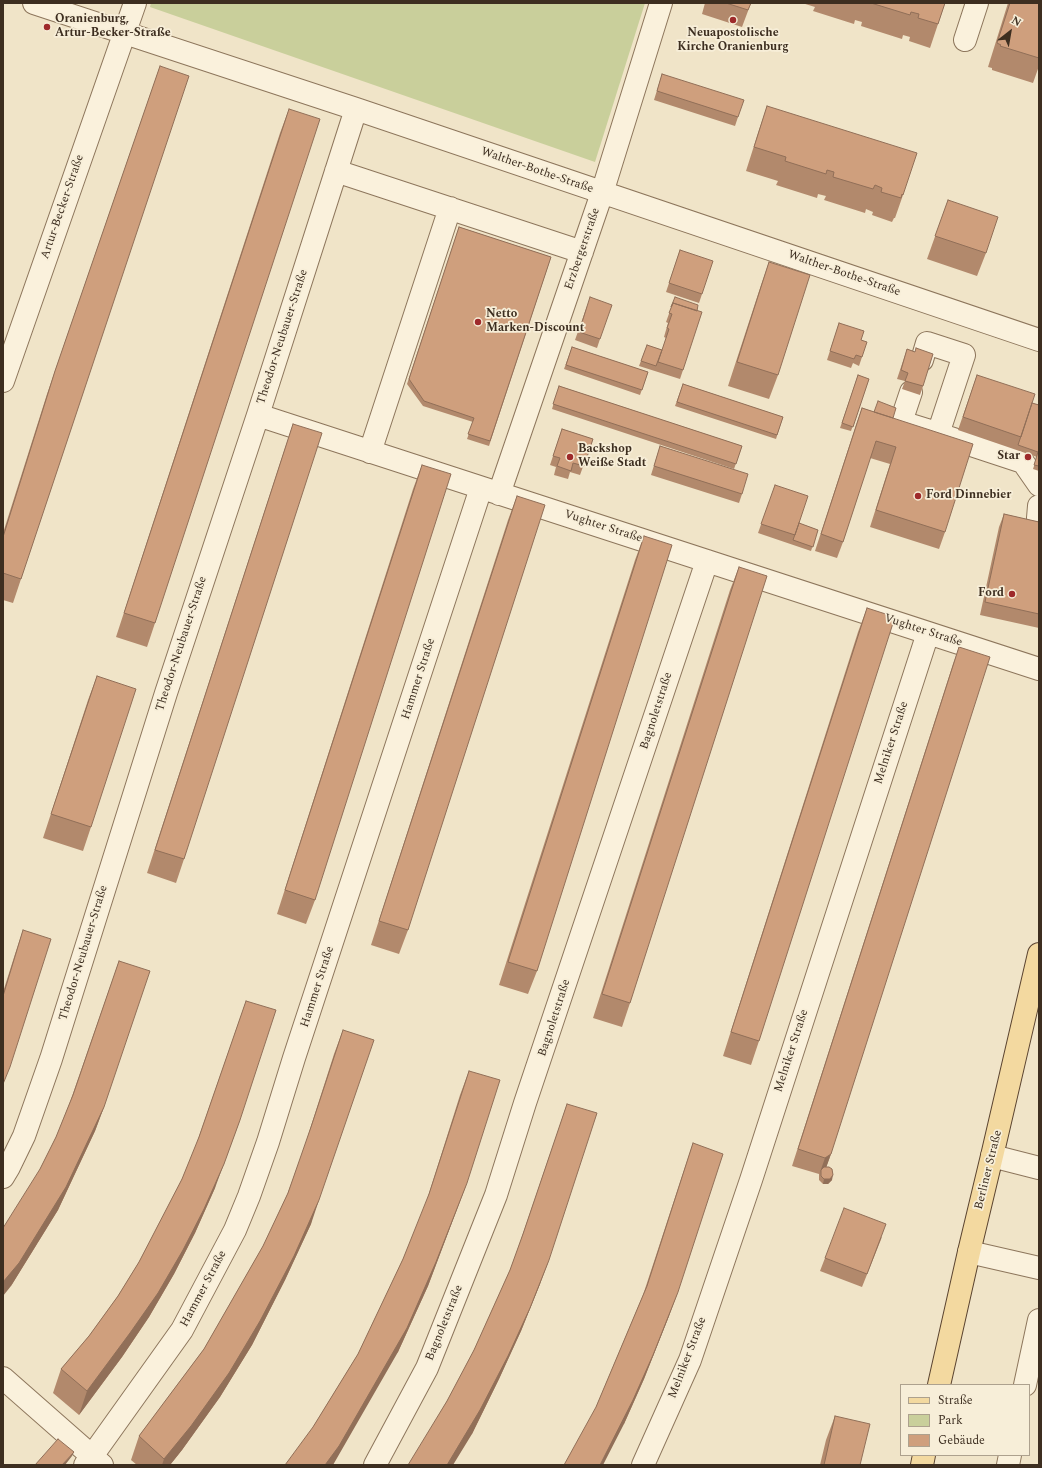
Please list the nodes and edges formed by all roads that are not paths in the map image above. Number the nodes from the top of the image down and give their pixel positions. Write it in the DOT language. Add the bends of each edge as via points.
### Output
graph roads {
  1 [pos="34,3"];
  2 [pos="135,3"];
  3 [pos="661,3"];
  4 [pos="976,3"];
  5 [pos="124,34"];
  6 [pos="965,40"];
  7 [pos="356,109"];
  8 [pos="336,171"];
  9 [pos="602,193"];
  10 [pos="450,208"];
  11 [pos="582,252"];
  12 [pos="1039,340"];
  13 [pos="922,360"];
  14 [pos="3,381"];
  15 [pos="911,392"];
  16 [pos="258,416"];
  17 [pos="938,434"];
  18 [pos="1030,440"];
  19 [pos="370,452"];
  20 [pos="1023,462"];
  21 [pos="1039,485"];
  22 [pos="490,491"];
  23 [pos="707,561"];
  24 [pos="928,633"];
  25 [pos="1039,669"];
  26 [pos="1039,954"];
  27 [pos="992,1156"];
  28 [pos="1039,1168"];
  29 [pos="3,1177"];
  30 [pos="969,1252"];
  31 [pos="1039,1268"];
  32 [pos="1039,1320"];
  33 [pos="3,1378"];
  34 [pos="939,1384"];
  35 [pos="1025,1384"];
  36 [pos="93,1462"];
  37 [pos="375,1465"];
  38 [pos="643,1465"];
  1 -- 5 [label="street, Walther-Bothe-Straße"];
  2 -- 5 [label="street, Artur-Becker-Straße"];
  3 -- 9 [label="street, Erzbergerstraße"];
  4 -- 6 [label="street"];
  5 -- 7 [label="street, Walther-Bothe-Straße"];
  5 -- 14 [label="street, Artur-Becker-Straße"];
  7 -- 8 [label="street, Theodor-Neubauer-Straße"];
  7 -- 9 [label="street, Walther-Bothe-Straße"];
  8 -- 10 [label="street"];
  8 -- 16 [label="street, Theodor-Neubauer-Straße"];
  9 -- 11 [label="street, Erzbergerstraße"];
  9 -- 12 [label="street, Walther-Bothe-Straße"];
  10 -- 11 [label="street"];
  10 -- 19 [label="street"];
  11 -- 22 [label="street, Erzbergerstraße"];
  13 -- 17 [label="street" via="927,343 964,355"];
  15 -- 17 [label="street" via="902,422"];
  16 -- 19 [label="street, Vughter Straße"];
  16 -- 29 [label="street, Theodor-Neubauer-Straße" via="163,701 40,1094 24,1136"];
  17 -- 20 [label="street"];
  18 -- 20 [label="street"];
  19 -- 22 [label="street, Vughter Straße"];
  20 -- 21 [label="street"];
  22 -- 23 [label="street, Vughter Straße"];
  22 -- 36 [label="street, Hammer Straße" via="294,1058 249,1196 235,1230 182,1330"];
  23 -- 24 [label="street, Vughter Straße"];
  23 -- 37 [label="street, Bagnoletstraße" via="496,1195 427,1368"];
  24 -- 25 [label="street, Vughter Straße"];
  24 -- 38 [label="street, Melniker Straße" via="690,1360"];
  26 -- 27 [label="main road, Berliner Straße"];
  27 -- 28 [label="street"];
  27 -- 30 [label="main road, Berliner Straße"];
  30 -- 31 [label="street"];
  30 -- 34 [label="main road, Berliner Straße"];
  32 -- 35 [label="street"];
  33 -- 36 [label="street"];
}
